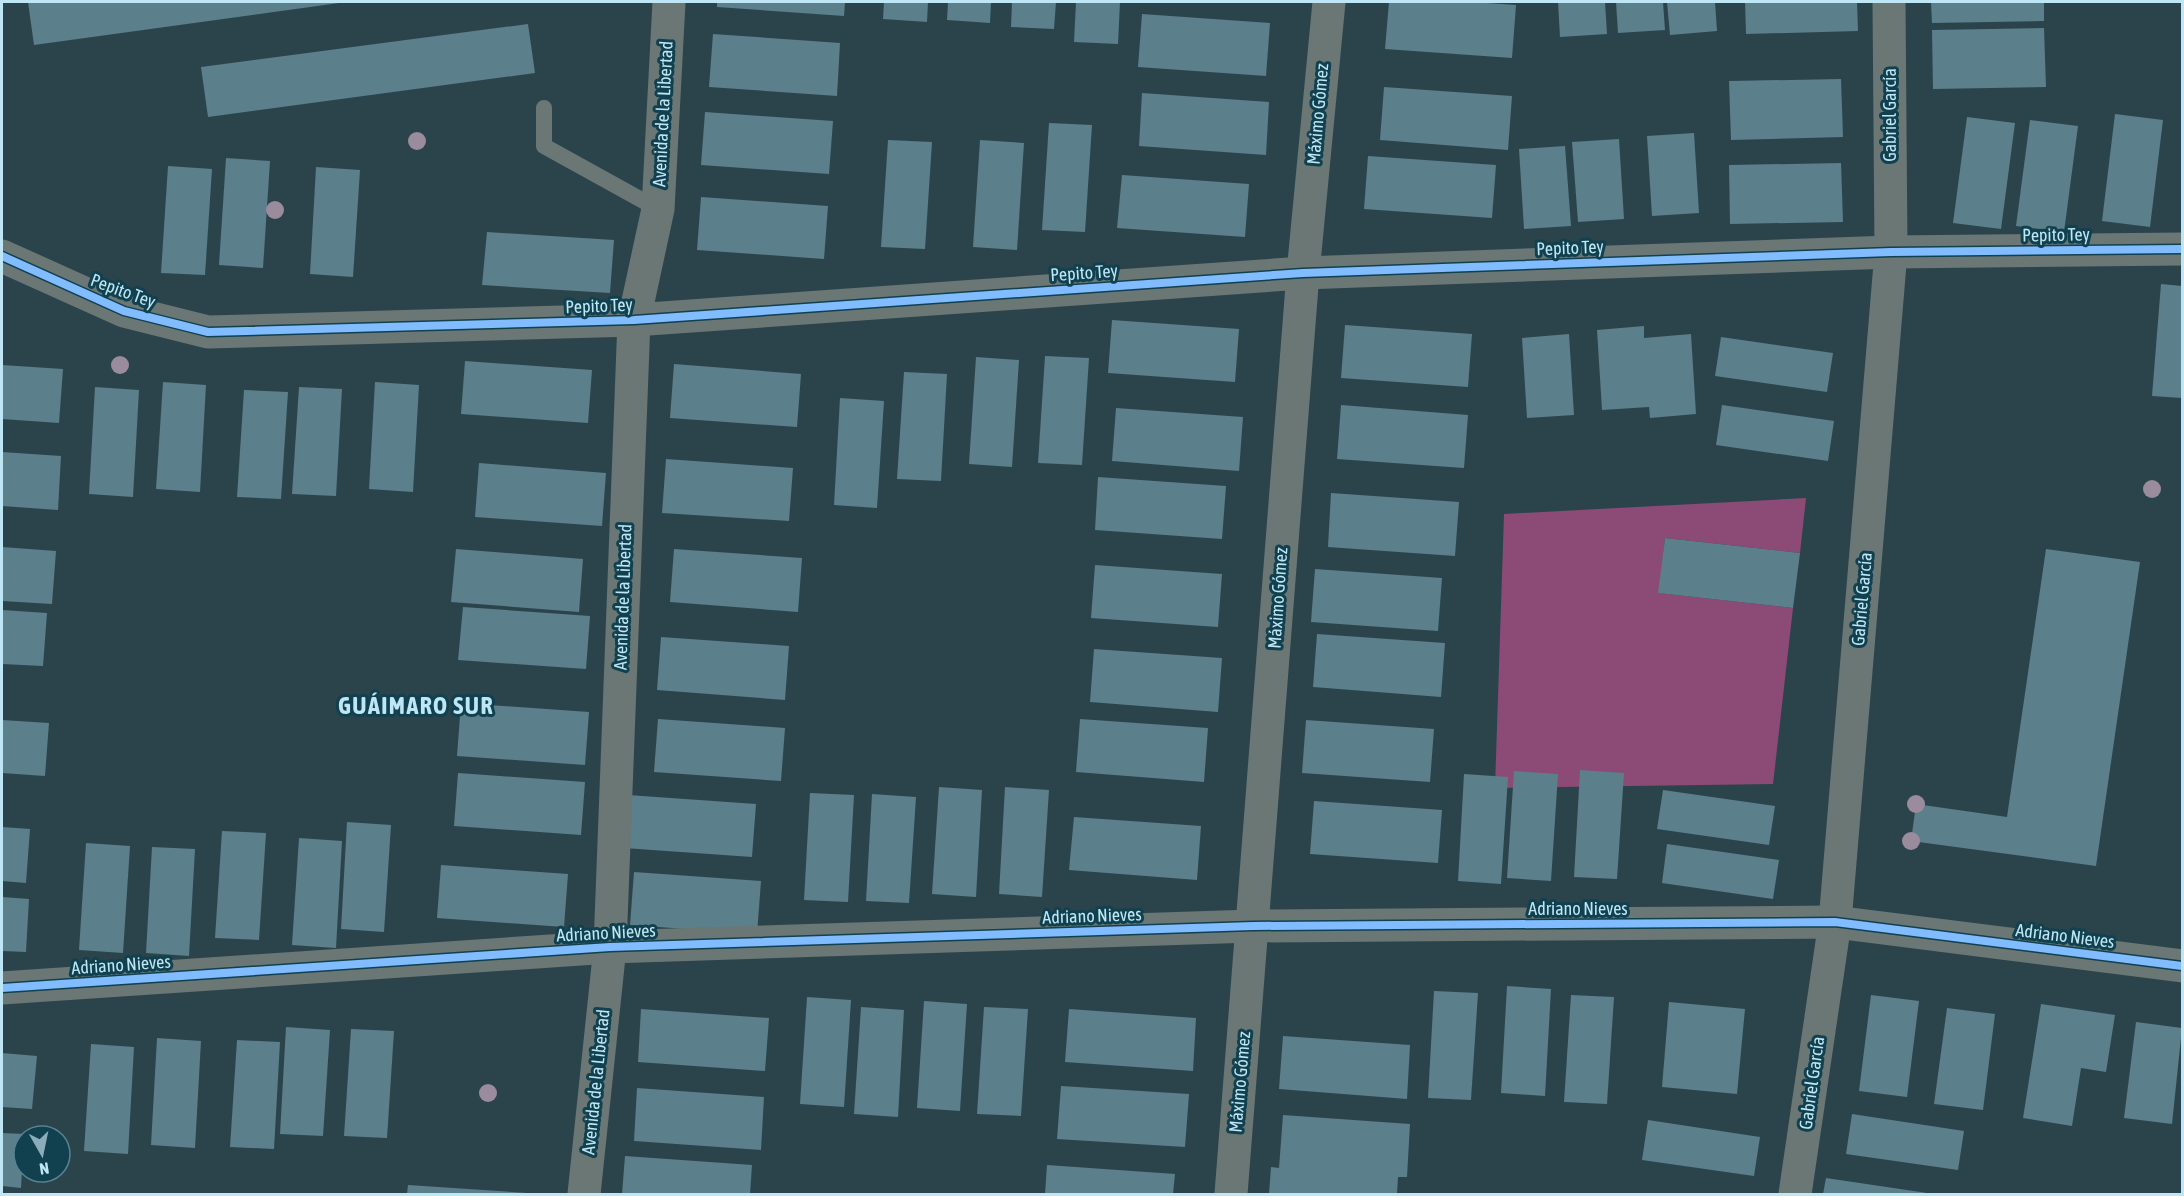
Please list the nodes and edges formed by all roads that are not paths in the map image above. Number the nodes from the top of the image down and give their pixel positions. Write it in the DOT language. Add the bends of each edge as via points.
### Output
graph roads {
  1 [pos="669,2"];
  2 [pos="1329,2"];
  3 [pos="1889,2"];
  4 [pos="544,108"];
  5 [pos="658,209"];
  6 [pos="2182,249"];
  7 [pos="1891,252"];
  8 [pos="2,256"];
  9 [pos="1304,273"];
  10 [pos="634,320"];
  11 [pos="1835,922"];
  12 [pos="1253,926"];
  13 [pos="610,947"];
  14 [pos="2182,966"];
  15 [pos="2,988"];
  16 [pos="584,1194"];
  17 [pos="1231,1194"];
  18 [pos="1795,1194"];
  1 -- 5 [label="street, Avenida de la Libertad"];
  2 -- 9 [label="street, Máximo Gómez"];
  3 -- 7 [label="street, Gabriel García"];
  4 -- 5 [label="lane" via="544,146"];
  5 -- 10 [label="street, Avenida de la Libertad"];
  6 -- 7 [label="street, Pepito Tey"];
  7 -- 9 [label="street, Pepito Tey"];
  7 -- 11 [label="street, Gabriel García"];
  8 -- 10 [label="street, Pepito Tey" via="124,310 208,332"];
  9 -- 10 [label="street, Pepito Tey"];
  9 -- 12 [label="street, Máximo Gómez"];
  10 -- 13 [label="street, Avenida de la Libertad"];
  11 -- 12 [label="street, Adriano Nieves"];
  11 -- 14 [label="street, Adriano Nieves"];
  11 -- 18 [label="street, Gabriel García"];
  12 -- 13 [label="street, Adriano Nieves"];
  12 -- 17 [label="street, Máximo Gómez"];
  13 -- 15 [label="street, Adriano Nieves"];
  13 -- 16 [label="street, Avenida de la Libertad"];
}
